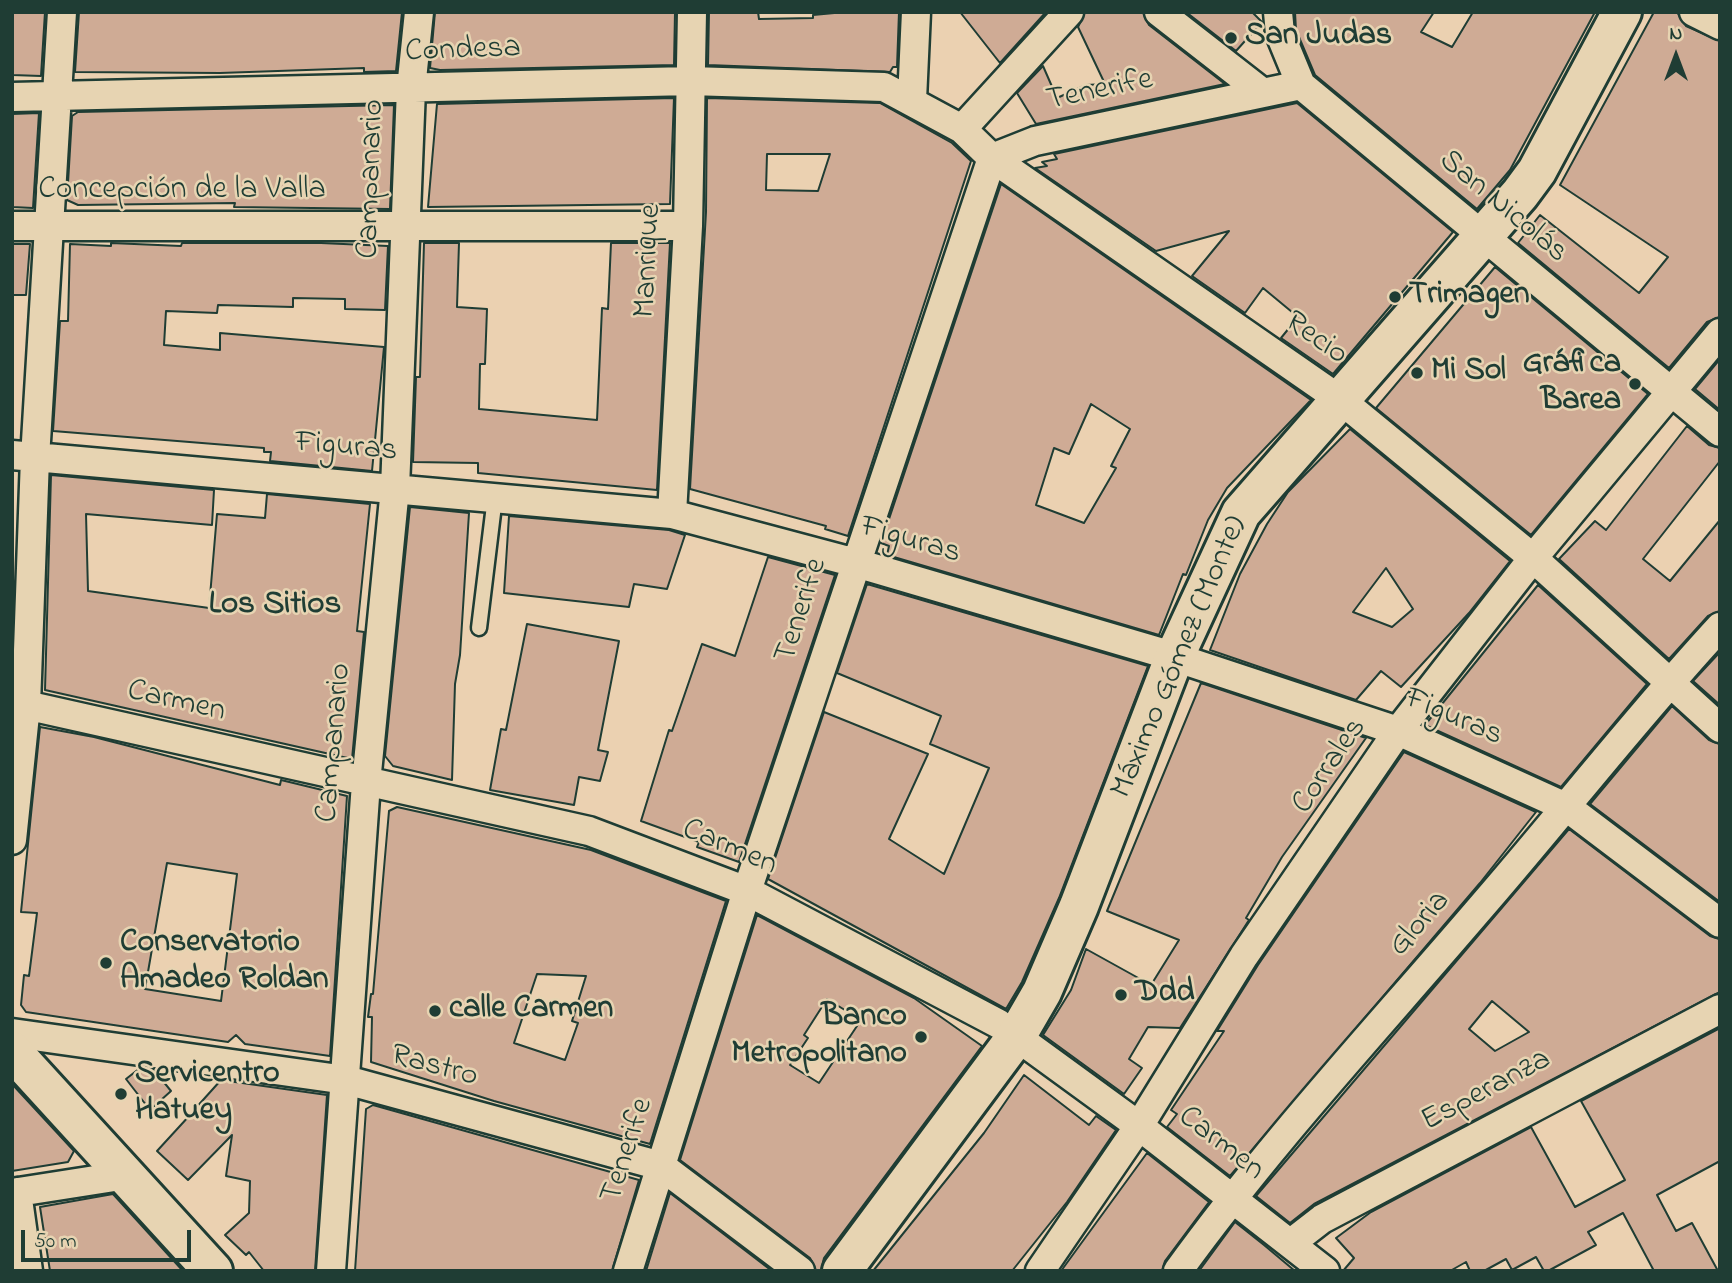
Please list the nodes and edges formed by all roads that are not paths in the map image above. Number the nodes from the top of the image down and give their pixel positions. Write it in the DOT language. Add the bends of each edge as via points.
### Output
graph roads {
  1 [pos="62,12"];
  2 [pos="419,12"];
  3 [pos="692,12"];
  4 [pos="916,12"];
  5 [pos="1069,12"];
  6 [pos="1159,12"];
  7 [pos="1278,12"];
  8 [pos="1622,12"];
  9 [pos="1694,12"];
  10 [pos="1720,25"];
  11 [pos="690,81"];
  12 [pos="1301,85"];
  13 [pos="411,89"];
  14 [pos="1263,93"];
  15 [pos="55,96"];
  16 [pos="12,97"];
  17 [pos="912,100"];
  18 [pos="962,129"];
  19 [pos="992,158"];
  20 [pos="12,226"];
  21 [pos="51,226"];
  22 [pos="688,226"];
  23 [pos="405,228"];
  24 [pos="1484,239"];
  25 [pos="1720,333"];
  26 [pos="1672,393"];
  27 [pos="1342,401"];
  28 [pos="1720,432"];
  29 [pos="24,456"];
  30 [pos="395,488"];
  31 [pos="495,497"];
  32 [pos="672,513"];
  33 [pos="1533,558"];
  34 [pos="856,563"];
  35 [pos="1720,627"];
  36 [pos="479,628"];
  37 [pos="1174,658"];
  38 [pos="1670,681"];
  39 [pos="19,703"];
  40 [pos="1720,728"];
  41 [pos="1398,731"];
  42 [pos="366,782"];
  43 [pos="1568,808"];
  44 [pos="12,840"];
  45 [pos="747,891"];
  46 [pos="1720,923"];
  47 [pos="1720,1009"];
  48 [pos="12,1033"];
  49 [pos="1016,1037"];
  50 [pos="12,1051"];
  51 [pos="346,1080"];
  52 [pos="1139,1126"];
  53 [pos="660,1167"];
  54 [pos="127,1175"];
  55 [pos="15,1193"];
  56 [pos="1230,1199"];
  57 [pos="1291,1242"];
  58 [pos="28,1271"];
  59 [pos="213,1271"];
  60 [pos="331,1271"];
  61 [pos="628,1271"];
  62 [pos="800,1271"];
  63 [pos="842,1271"];
  64 [pos="1040,1271"];
  65 [pos="1178,1271"];
  66 [pos="1325,1271"];
  1 -- 15 [label="street"];
  2 -- 13 [label="street, Campanario"];
  3 -- 11 [label="street, Manrique"];
  4 -- 17 [label="street"];
  5 -- 18 [label="street"];
  6 -- 14 [label="street"];
  7 -- 12 [label="street, San Nicolás" via="1280,34"];
  8 -- 24 [label="main road, Máximo Gómez (Monte)" via="1537,171"];
  9 -- 10 [label="street"];
  11 -- 13 [label="street, Condesa"];
  11 -- 17 [label="street, Condesa" via="884,87"];
  11 -- 22 [label="street, Manrique"];
  12 -- 14 [label="street, Tenerife"];
  12 -- 24 [label="street, San Nicolás"];
  13 -- 15 [label="street, Condesa"];
  13 -- 23 [label="street, Campanario"];
  14 -- 19 [label="street, Tenerife" via="1035,141"];
  15 -- 16 [label="street, Condesa"];
  15 -- 21 [label="street"];
  17 -- 18 [label="street, Recio"];
  18 -- 19 [label="street, Recio"];
  19 -- 27 [label="street, Recio"];
  19 -- 34 [label="street, Tenerife"];
  20 -- 21 [label="street, Concepción de la Valla"];
  21 -- 23 [label="street, Concepción de la Valla"];
  21 -- 29 [label="street"];
  22 -- 23 [label="street, Concepción de la Valla"];
  22 -- 32 [label="street, Manrique"];
  23 -- 30 [label="street, Campanario"];
  24 -- 26 [label="street, San Nicolás"];
  24 -- 27 [label="main road, Máximo Gómez (Monte)"];
  25 -- 26 [label="street, Corrales"];
  26 -- 28 [label="street, San Nicolás"];
  26 -- 33 [label="street, Corrales"];
  27 -- 33 [label="street, Recio"];
  27 -- 37 [label="main road, Máximo Gómez (Monte)" via="1241,513"];
  29 -- 30 [label="street, Figuras"];
  29 -- 39 [label="street"];
  30 -- 31 [label="street, Figuras"];
  30 -- 42 [label="street, Campanario"];
  31 -- 32 [label="street, Figuras"];
  31 -- 36 [label="lane"];
  32 -- 34 [label="street, Figuras"];
  33 -- 38 [label="street, Recio"];
  33 -- 41 [label="street, Corrales"];
  34 -- 37 [label="street, Figuras"];
  34 -- 45 [label="street, Tenerife"];
  35 -- 38 [label="street, Gloria"];
  37 -- 41 [label="street, Figuras"];
  37 -- 49 [label="main road, Máximo Gómez (Monte)" via="1079,906 1042,992"];
  38 -- 40 [label="street, Recio"];
  38 -- 43 [label="street, Gloria"];
  39 -- 42 [label="street, Carmen"];
  39 -- 44 [label="street"];
  41 -- 43 [label="street, Figuras"];
  41 -- 52 [label="street, Corrales" via="1244,956"];
  42 -- 45 [label="street, Carmen" via="590,831"];
  42 -- 51 [label="street, Campanario"];
  43 -- 46 [label="street, Figuras"];
  43 -- 56 [label="street, Gloria"];
  45 -- 49 [label="street, Carmen"];
  45 -- 53 [label="street, Tenerife"];
  47 -- 57 [label="street, Esperanza" via="1322,1219"];
  48 -- 51 [label="street, Rastro"];
  49 -- 52 [label="street, Carmen"];
  49 -- 63 [label="main road, Máximo Gómez (Monte)"];
  50 -- 54 [label="main road"];
  51 -- 53 [label="street, Rastro"];
  51 -- 60 [label="street, Campanario"];
  52 -- 56 [label="street, Carmen"];
  52 -- 64 [label="street, Corrales"];
  53 -- 61 [label="street, Tenerife"];
  53 -- 62 [label="street, Rastro"];
  54 -- 55 [label="street"];
  54 -- 59 [label="main road"];
  55 -- 58 [label="street"];
  56 -- 57 [label="street, Carmen"];
  56 -- 65 [label="street, Gloria"];
  57 -- 66 [label="street, Carmen"];
}
